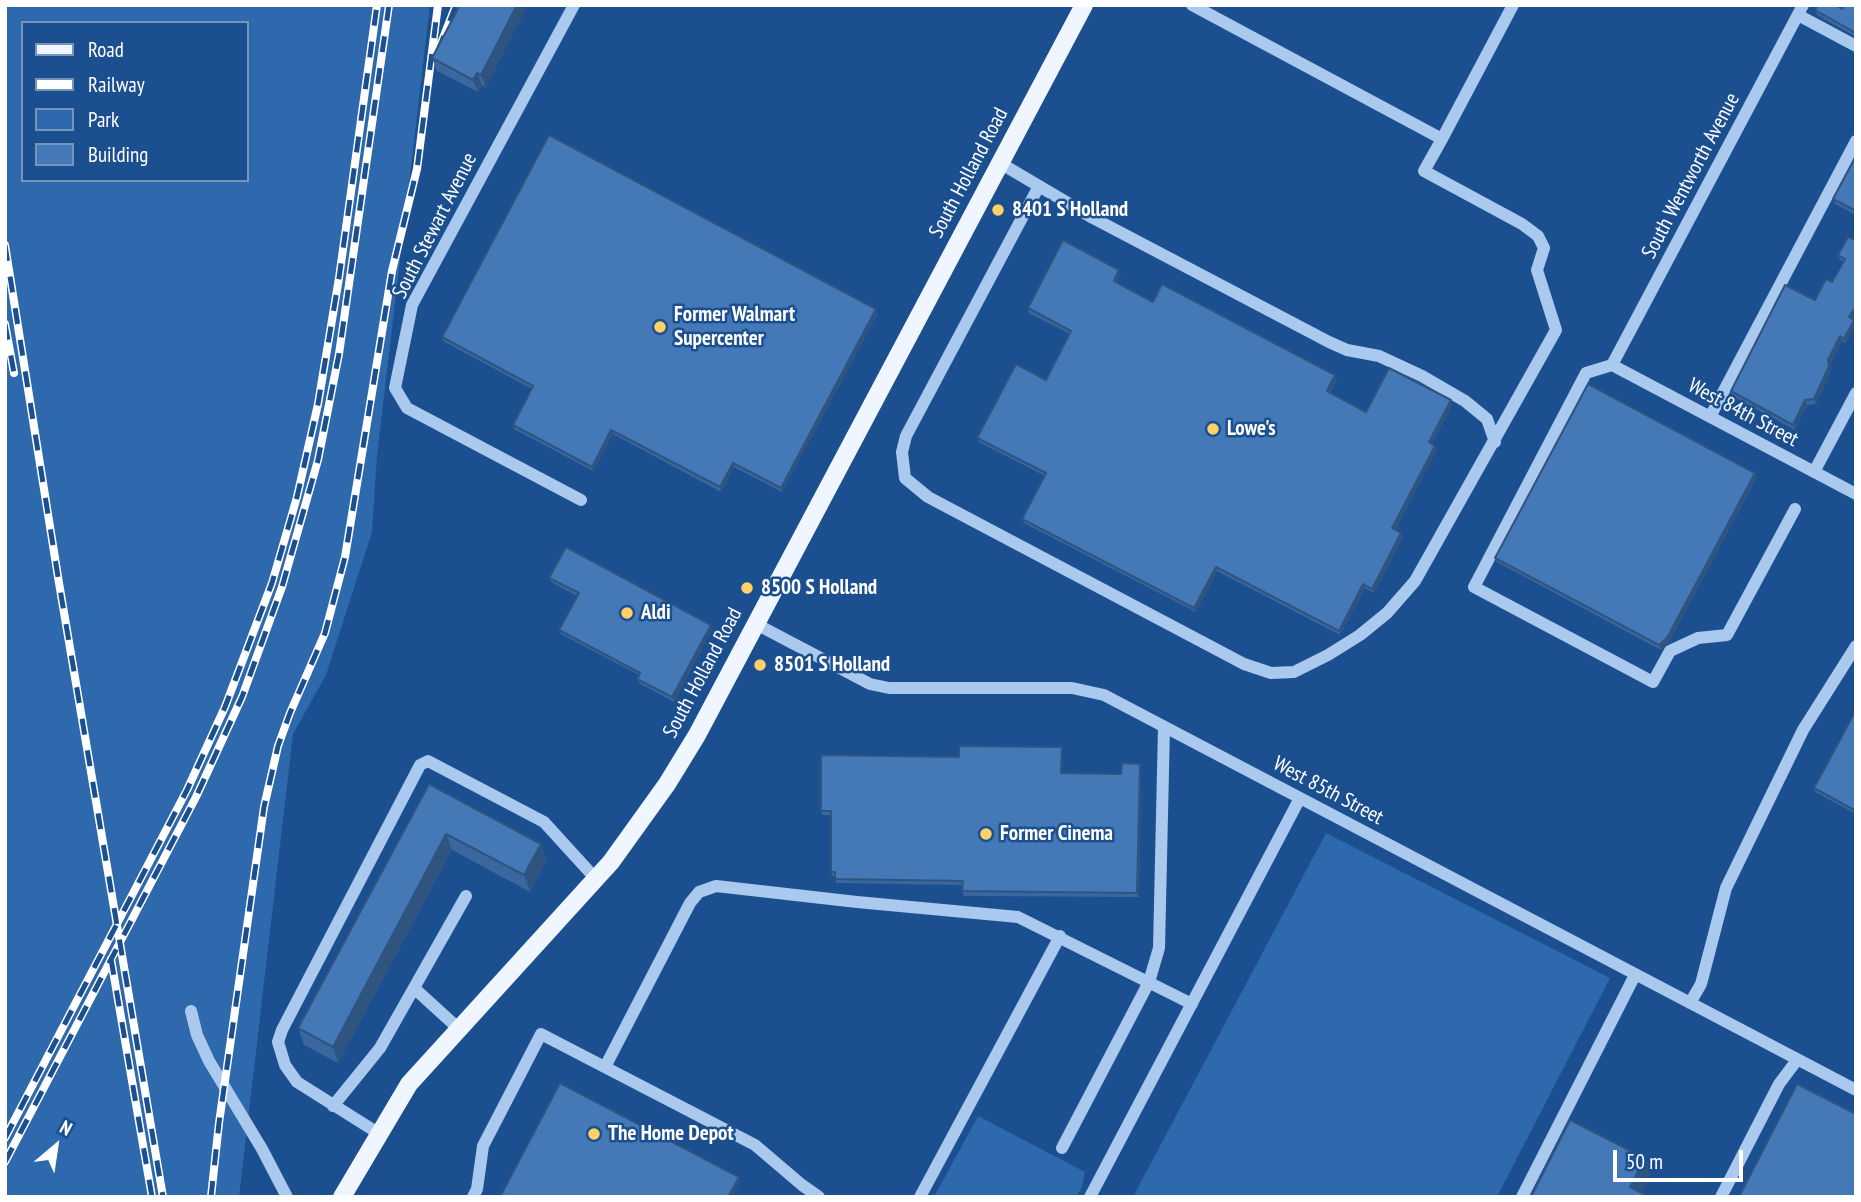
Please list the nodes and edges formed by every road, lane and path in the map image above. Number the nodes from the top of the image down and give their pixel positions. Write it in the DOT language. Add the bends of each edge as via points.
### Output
graph roads {
  1 [pos="573,5"];
  2 [pos="1084,5"];
  3 [pos="1192,5"];
  4 [pos="1513,5"];
  5 [pos="1800,10"];
  6 [pos="1856,46"];
  7 [pos="1442,139"];
  8 [pos="1856,141"];
  9 [pos="1000,163"];
  10 [pos="1038,186"];
  11 [pos="1612,365"];
  12 [pos="1856,393"];
  13 [pos="1710,417"];
  14 [pos="1495,442"];
  15 [pos="1814,472"];
  16 [pos="1856,494"];
  17 [pos="581,500"];
  18 [pos="1795,509"];
  19 [pos="756,624"];
  20 [pos="1856,646"];
  21 [pos="1164,727"];
  22 [pos="1300,798"];
  23 [pos="596,878"];
  24 [pos="466,896"];
  25 [pos="1060,936"];
  26 [pos="1636,975"];
  27 [pos="1149,982"];
  28 [pos="414,988"];
  29 [pos="1690,1003"];
  30 [pos="1192,1004"];
  31 [pos="191,1011"];
  32 [pos="459,1029"];
  33 [pos="1797,1060"];
  34 [pos="605,1067"];
  35 [pos="1856,1090"];
  36 [pos="334,1106"];
  37 [pos="378,1133"];
  38 [pos="1062,1149"];
  39 [pos="287,1197"];
  40 [pos="342,1197"];
  41 [pos="473,1197"];
  42 [pos="819,1197"];
  43 [pos="920,1197"];
  44 [pos="1090,1197"];
  45 [pos="1522,1197"];
  46 [pos="1721,1197"];
  1 -- 17 [label="street, South Stewart Avenue" via="412,305 395,388 407,408"];
  2 -- 9 [label="main road, South Holland Road"];
  3 -- 7 [label="street"];
  4 -- 7 [label="street"];
  5 -- 6 [label="street"];
  5 -- 11 [label="street, South Wentworth Avenue"];
  7 -- 14 [label="street" via="1424,171 1522,224 1538,236 1544,248 1537,270 1556,330"];
  8 -- 13 [label="street"];
  9 -- 10 [label="street"];
  9 -- 19 [label="main road, South Holland Road"];
  10 -- 14 [label="street" via="1329,342 1379,356 1422,376 1486,419"];
  10 -- 14 [label="street" via="906,436 902,452 905,478 928,497 1244,664 1271,673 1294,672 1360,635 1415,581"];
  11 -- 13 [label="street, West 84th Street"];
  11 -- 18 [label="street" via="1586,373 1474,587 1653,682 1670,651 1698,638 1727,635"];
  12 -- 15 [label="street"];
  13 -- 15 [label="street, West 84th Street"];
  15 -- 16 [label="street, West 84th Street"];
  19 -- 21 [label="street, West 85th Street" via="870,684 889,688 1072,688 1104,695"];
  19 -- 23 [label="main road, South Holland Road" via="667,784"];
  20 -- 29 [label="street" via="1803,730 1726,888 1701,984"];
  21 -- 22 [label="street, West 85th Street"];
  21 -- 27 [label="street" via="1159,948"];
  22 -- 26 [label="street, West 85th Street"];
  22 -- 30 [label="street"];
  23 -- 32 [label="main road, South Holland Road"];
  23 -- 36 [label="street" via="544,822 428,761 420,765 278,1042 285,1065 298,1082"];
  24 -- 28 [label="street"];
  25 -- 27 [label="street"];
  25 -- 34 [label="street" via="1018,917 716,886 699,892 690,903"];
  25 -- 43 [label="street"];
  26 -- 29 [label="street, West 85th Street"];
  26 -- 45 [label="street"];
  27 -- 30 [label="street"];
  27 -- 38 [label="street"];
  28 -- 32 [label="street"];
  28 -- 36 [label="street" via="380,1048"];
  29 -- 33 [label="street, West 85th Street"];
  30 -- 44 [label="street"];
  31 -- 39 [label="street" via="209,1061"];
  32 -- 37 [label="main road, South Holland Road" via="409,1084"];
  33 -- 35 [label="street, West 85th Street"];
  33 -- 46 [label="street" via="1779,1084"];
  34 -- 41 [label="street" via="541,1034 483,1146"];
  34 -- 42 [label="street" via="755,1145"];
  36 -- 37 [label="street"];
  37 -- 40 [label="main road, South Holland Road"];
}
